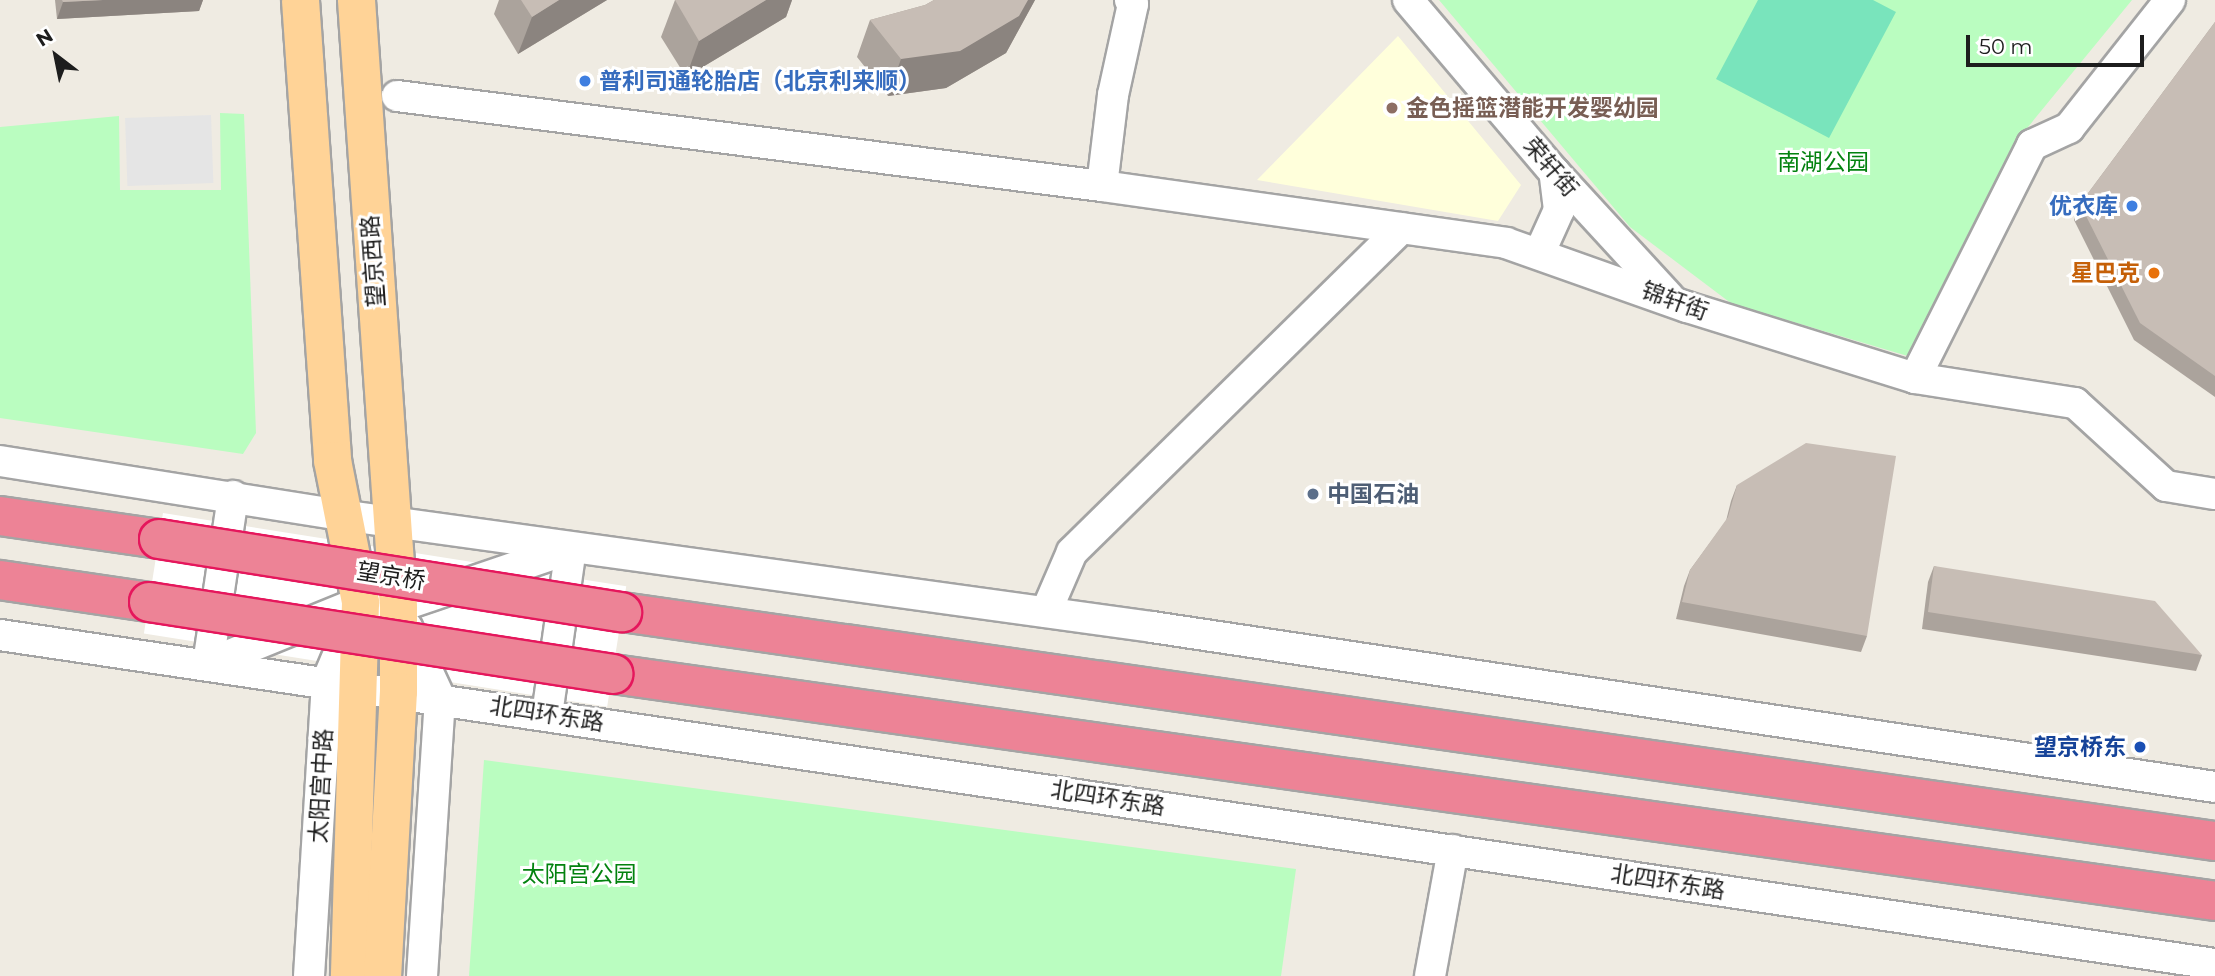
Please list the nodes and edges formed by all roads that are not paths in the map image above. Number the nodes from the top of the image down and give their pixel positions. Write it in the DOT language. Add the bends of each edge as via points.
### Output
graph roads {
  1 [pos="300,0"];
  2 [pos="356,0"];
  3 [pos="1129,0"];
  4 [pos="1408,0"];
  5 [pos="2170,0"];
  6 [pos="397,96"];
  7 [pos="1554,172"];
  8 [pos="1102,186"];
  9 [pos="1402,228"];
  10 [pos="1539,254"];
  11 [pos="1670,298"];
  12 [pos="1915,378"];
  13 [pos="0,461"];
  14 [pos="2215,494"];
  15 [pos="233,495"];
  16 [pos="341,515"];
  17 [pos="0,516"];
  18 [pos="391,522"];
  19 [pos="571,548"];
  20 [pos="0,580"];
  21 [pos="360,602"];
  22 [pos="398,607"];
  23 [pos="1046,612"];
  24 [pos="0,635"];
  25 [pos="208,664"];
  26 [pos="344,683"];
  27 [pos="398,691"];
  28 [pos="440,698"];
  29 [pos="547,714"];
  30 [pos="2215,787"];
  31 [pos="2215,841"];
  32 [pos="1453,850"];
  33 [pos="2215,901"];
  34 [pos="2215,964"];
  35 [pos="309,976"];
  36 [pos="349,976"];
  37 [pos="382,976"];
  38 [pos="422,976"];
  39 [pos="1430,976"];
  1 -- 16 [label="main road" via="332,460"];
  2 -- 18 [label="main road, 望京西路"];
  3 -- 8 [label="street" via="1133,4 1113,95"];
  4 -- 7 [label="street, 荣轩街"];
  5 -- 12 [label="street" via="2069,128 2032,145"];
  6 -- 8 [label="street, 锦轩街"];
  7 -- 10 [label="street" via="1559,210"];
  7 -- 11 [label="street, 荣轩街"];
  8 -- 9 [label="street, 锦轩街"];
  9 -- 10 [label="street, 锦轩街" via="1506,243"];
  9 -- 23 [label="street" via="1072,552"];
  10 -- 11 [label="street, 锦轩街"];
  11 -- 12 [label="street, 锦轩街"];
  12 -- 14 [label="street, 锦轩街" via="2075,403 2166,486"];
  13 -- 15 [label="street"];
  15 -- 16 [label="street"];
  15 -- 25 [label="street"];
  16 -- 18 [label="street"];
  16 -- 21 [label="main road"];
  17 -- 31 [label="highway, 望京桥, bridge" via="622,612"];
  18 -- 19 [label="street"];
  18 -- 22 [label="main road, 望京西路"];
  19 -- 22 [label="street"];
  19 -- 23 [label="street"];
  19 -- 29 [label="street"];
  20 -- 33 [label="highway, bridge" via="613,674"];
  21 -- 22 [label="street"];
  21 -- 25 [label="street"];
  21 -- 26 [label="main road"];
  22 -- 27 [label="main road, 望京西路"];
  22 -- 28 [label="street"];
  23 -- 30 [label="street"];
  24 -- 25 [label="street, 北四环东路"];
  25 -- 26 [label="street, 北四环东路"];
  26 -- 27 [label="street, 北四环东路"];
  26 -- 35 [label="street, 太阳宫中路"];
  26 -- 36 [label="main road, 太阳宫中路"];
  27 -- 28 [label="street, 北四环东路"];
  27 -- 37 [label="main road"];
  28 -- 29 [label="street, 北四环东路"];
  28 -- 38 [label="street"];
  29 -- 32 [label="street, 北四环东路"];
  32 -- 34 [label="street, 北四环东路"];
  32 -- 39 [label="street"];
}
